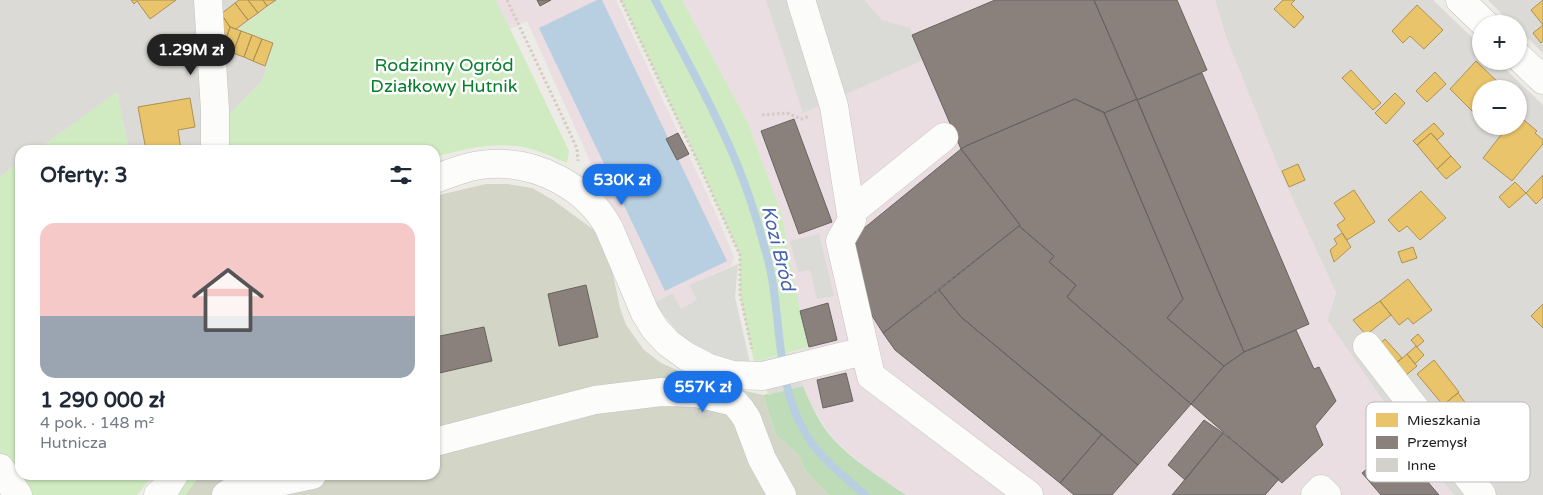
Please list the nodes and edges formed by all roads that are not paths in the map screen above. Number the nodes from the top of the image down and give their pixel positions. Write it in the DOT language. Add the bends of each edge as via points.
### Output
graph roads {
  1 [pos="208,0"];
  2 [pos="801,0"];
  3 [pos="1460,0"];
  4 [pos="1476,15"];
  5 [pos="1527,65"];
  6 [pos="1543,80"];
  7 [pos="944,137"];
  8 [pos="215,145"];
  9 [pos="440,177"];
  10 [pos="851,212"];
  11 [pos="1367,346"];
  12 [pos="864,351"];
  13 [pos="1410,402"];
  14 [pos="440,441"];
  15 [pos="0,468"];
  16 [pos="171,480"];
  17 [pos="288,480"];
  18 [pos="1472,482"];
  19 [pos="18,495"];
  20 [pos="158,495"];
  21 [pos="226,495"];
  22 [pos="782,495"];
  23 [pos="1029,495"];
  24 [pos="1315,495"];
  25 [pos="1327,495"];
  26 [pos="1482,495"];
  1 -- 8 [label="street"];
  2 -- 10 [label="street" via="834,106"];
  3 -- 4 [label="street"];
  5 -- 6 [label="street"];
  7 -- 10 [label="street"];
  9 -- 12 [label="street" via="476,166 507,164 566,183 602,215 655,329 686,356 709,368 732,375 758,377"];
  10 -- 12 [label="street" via="852,220 840,240"];
  11 -- 13 [label="street"];
  12 -- 23 [label="street" via="870,376"];
  14 -- 22 [label="street" via="595,400 661,392 696,393 734,402 741,410"];
  15 -- 19 [label="street"];
  16 -- 20 [label="street"];
  17 -- 21 [label="street"];
  18 -- 26 [label="street"];
  24 -- 25 [label="street" via="1321,489"];
}
